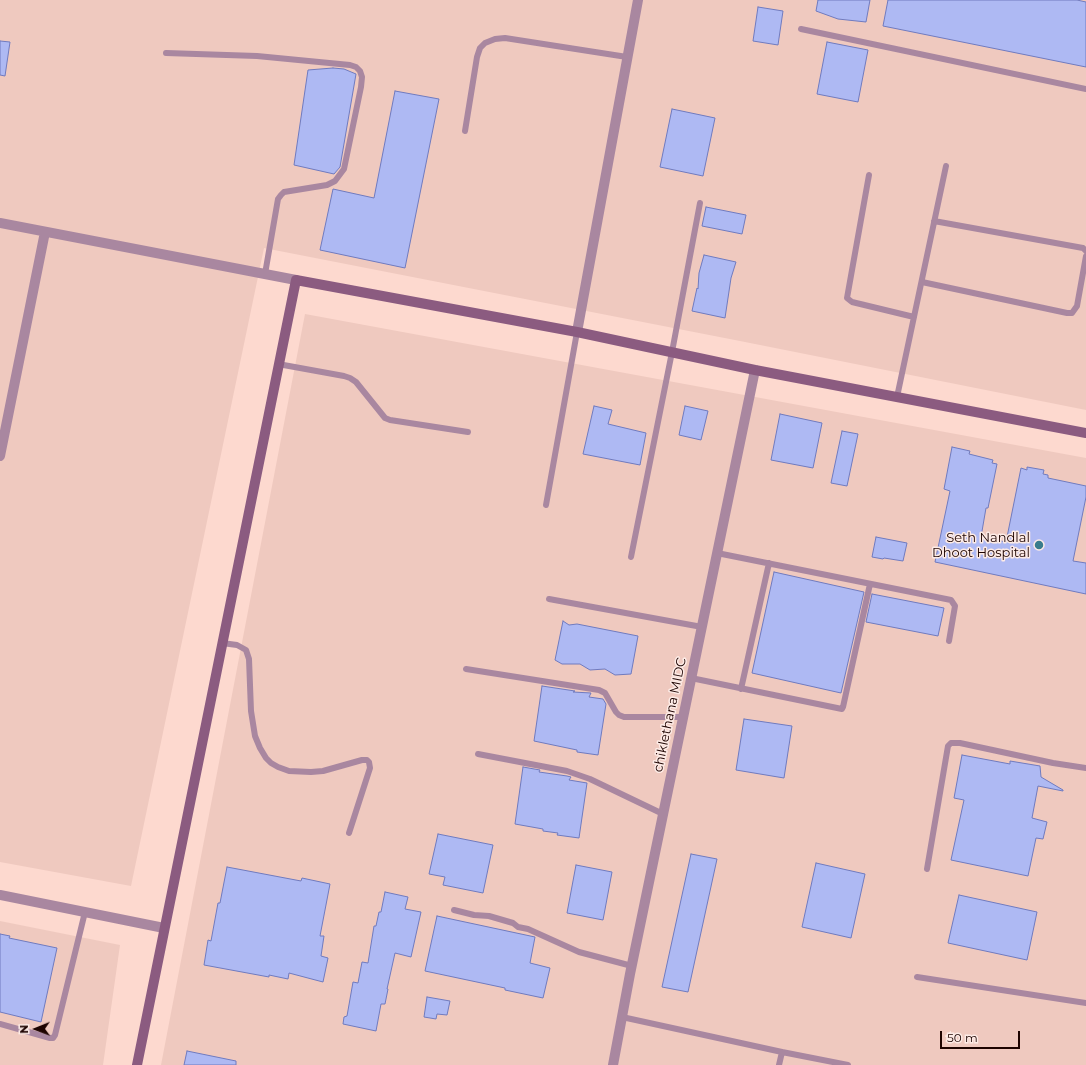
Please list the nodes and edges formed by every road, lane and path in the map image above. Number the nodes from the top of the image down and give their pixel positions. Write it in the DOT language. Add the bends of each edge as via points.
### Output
graph roads {
  1 [pos="638,0"];
  2 [pos="801,29"];
  3 [pos="166,53"];
  4 [pos="627,58"];
  5 [pos="1086,89"];
  6 [pos="465,130"];
  7 [pos="946,166"];
  8 [pos="869,175"];
  9 [pos="700,203"];
  10 [pos="934,221"];
  11 [pos="0,223"];
  12 [pos="45,232"];
  13 [pos="1086,251"];
  14 [pos="1086,256"];
  15 [pos="265,274"];
  16 [pos="296,280"];
  17 [pos="922,282"];
  18 [pos="914,317"];
  19 [pos="577,332"];
  20 [pos="672,352"];
  21 [pos="278,364"];
  22 [pos="754,370"];
  23 [pos="898,397"];
  24 [pos="4,412"];
  25 [pos="468,432"];
  26 [pos="1086,433"];
  27 [pos="0,456"];
  28 [pos="546,505"];
  29 [pos="717,553"];
  30 [pos="631,557"];
  31 [pos="768,563"];
  32 [pos="870,584"];
  33 [pos="550,599"];
  34 [pos="702,627"];
  35 [pos="949,641"];
  36 [pos="222,643"];
  37 [pos="466,669"];
  38 [pos="691,678"];
  39 [pos="741,689"];
  40 [pos="683,717"];
  41 [pos="478,754"];
  42 [pos="1086,768"];
  43 [pos="663,814"];
  44 [pos="349,833"];
  45 [pos="927,869"];
  46 [pos="0,895"];
  47 [pos="454,910"];
  48 [pos="85,912"];
  49 [pos="164,928"];
  50 [pos="632,966"];
  51 [pos="917,977"];
  52 [pos="1086,1003"];
  53 [pos="622,1017"];
  54 [pos="0,1024"];
  55 [pos="782,1052"];
  56 [pos="137,1065"];
  57 [pos="613,1065"];
  58 [pos="779,1065"];
  59 [pos="848,1065"];
  1 -- 4 [label="street"];
  2 -- 5 [label="lane"];
  3 -- 15 [label="lane" via="257,56 350,65 360,71 362,86 344,169 335,181 327,185 284,192 281,195 278,199"];
  4 -- 6 [label="lane" via="505,38 485,43 477,57"];
  4 -- 19 [label="street"];
  7 -- 10 [label="lane"];
  8 -- 18 [label="lane" via="848,298 852,302"];
  9 -- 20 [label="lane"];
  10 -- 13 [label="lane" via="1082,248"];
  10 -- 17 [label="lane"];
  11 -- 12 [label="street"];
  12 -- 15 [label="street"];
  12 -- 24 [label="street"];
  14 -- 17 [label="lane" via="1077,306 1072,313"];
  15 -- 16 [label="street"];
  16 -- 19 [label="street"];
  16 -- 21 [label="street"];
  17 -- 18 [label="lane"];
  18 -- 23 [label="lane"];
  19 -- 20 [label="street"];
  19 -- 28 [label="lane"];
  20 -- 22 [label="street"];
  20 -- 30 [label="lane"];
  21 -- 25 [label="lane" via="350,378 390,420"];
  21 -- 36 [label="street"];
  22 -- 23 [label="street"];
  22 -- 29 [label="street, chiklethana MIDC"];
  23 -- 26 [label="street"];
  24 -- 27 [label="street"];
  29 -- 31 [label="lane"];
  29 -- 34 [label="street, chiklethana MIDC"];
  31 -- 32 [label="lane"];
  31 -- 39 [label="lane"];
  32 -- 35 [label="lane" via="951,600 955,606"];
  32 -- 39 [label="lane" via="842,709"];
  33 -- 34 [label="lane"];
  34 -- 38 [label="street, chiklethana MIDC"];
  36 -- 44 [label="lane" via="237,645 246,650 249,659 251,711 255,736 271,763 289,771 311,772 364,760 369,762 370,768"];
  36 -- 49 [label="street"];
  37 -- 40 [label="lane" via="599,690 605,693 616,712 624,717"];
  38 -- 39 [label="lane"];
  38 -- 40 [label="street, chiklethana MIDC"];
  40 -- 43 [label="street, chiklethana MIDC"];
  41 -- 43 [label="lane" via="568,771"];
  42 -- 45 [label="lane" via="951,743 948,746"];
  43 -- 50 [label="street, chiklethana MIDC"];
  46 -- 48 [label="street"];
  47 -- 50 [label="lane" via="513,923 579,952"];
  48 -- 49 [label="street"];
  48 -- 54 [label="lane" via="53,1038"];
  49 -- 56 [label="street"];
  50 -- 53 [label="street, chiklethana MIDC"];
  51 -- 52 [label="lane"];
  53 -- 55 [label="lane"];
  53 -- 57 [label="street, chiklethana MIDC"];
  55 -- 58 [label="lane"];
  55 -- 59 [label="lane"];
}
